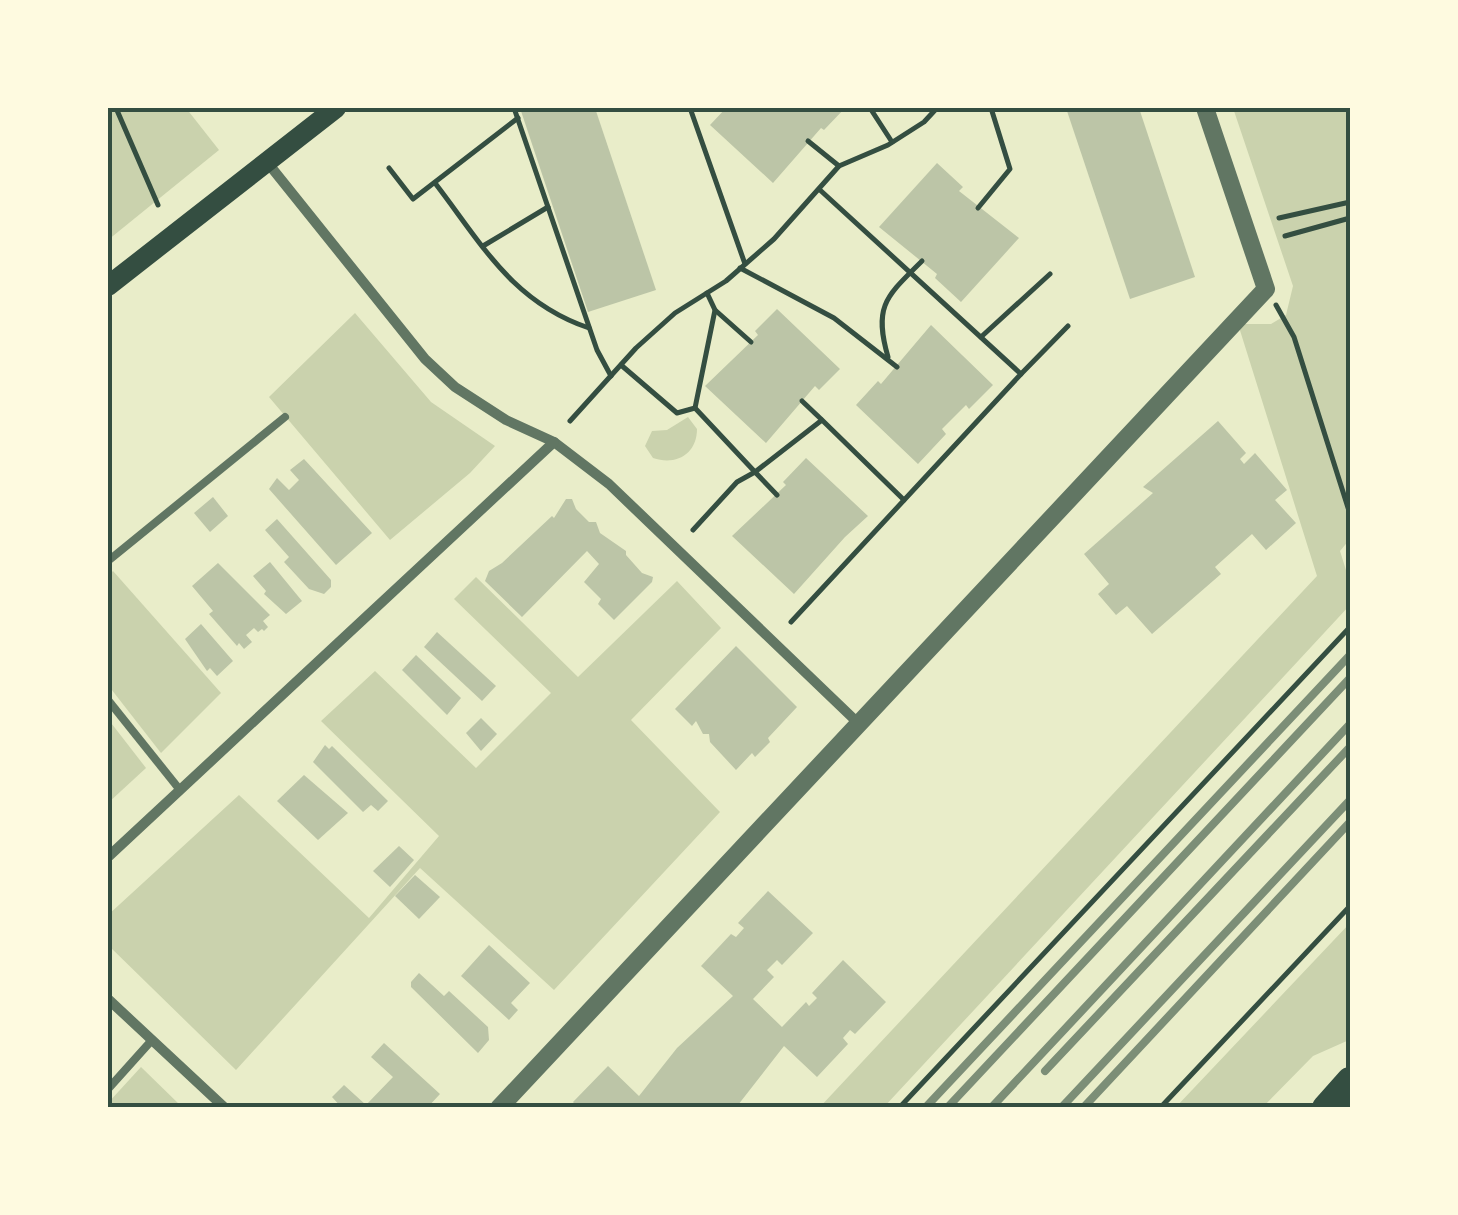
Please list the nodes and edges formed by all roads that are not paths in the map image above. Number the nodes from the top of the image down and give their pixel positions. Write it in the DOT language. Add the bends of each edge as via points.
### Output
graph roads {
  1 [pos="336,108"];
  2 [pos="1206,108"];
  3 [pos="267,162"];
  4 [pos="108,286"];
  5 [pos="285,417"];
  6 [pos="554,442"];
  7 [pos="108,562"];
  8 [pos="108,700"];
  9 [pos="856,722"];
  10 [pos="180,790"];
  11 [pos="108,857"];
  12 [pos="108,999"];
  13 [pos="152,1040"];
  14 [pos="1350,1081"];
  15 [pos="108,1089"];
  16 [pos="225,1108"];
  17 [pos="499,1108"];
  18 [pos="1326,1108"];
  1 -- 3 [label="main road"];
  2 -- 9 [label="street" via="1266,289"];
  3 -- 4 [label="main road"];
  3 -- 6 [label="street" via="425,359 506,420"];
  5 -- 7 [label="lane"];
  6 -- 9 [label="street" via="608,484"];
  6 -- 10 [label="street"];
  8 -- 10 [label="lane"];
  9 -- 17 [label="street"];
  10 -- 11 [label="street"];
  12 -- 13 [label="street"];
  13 -- 15 [label="lane"];
  13 -- 16 [label="street"];
  14 -- 18 [label="highway"];
}
